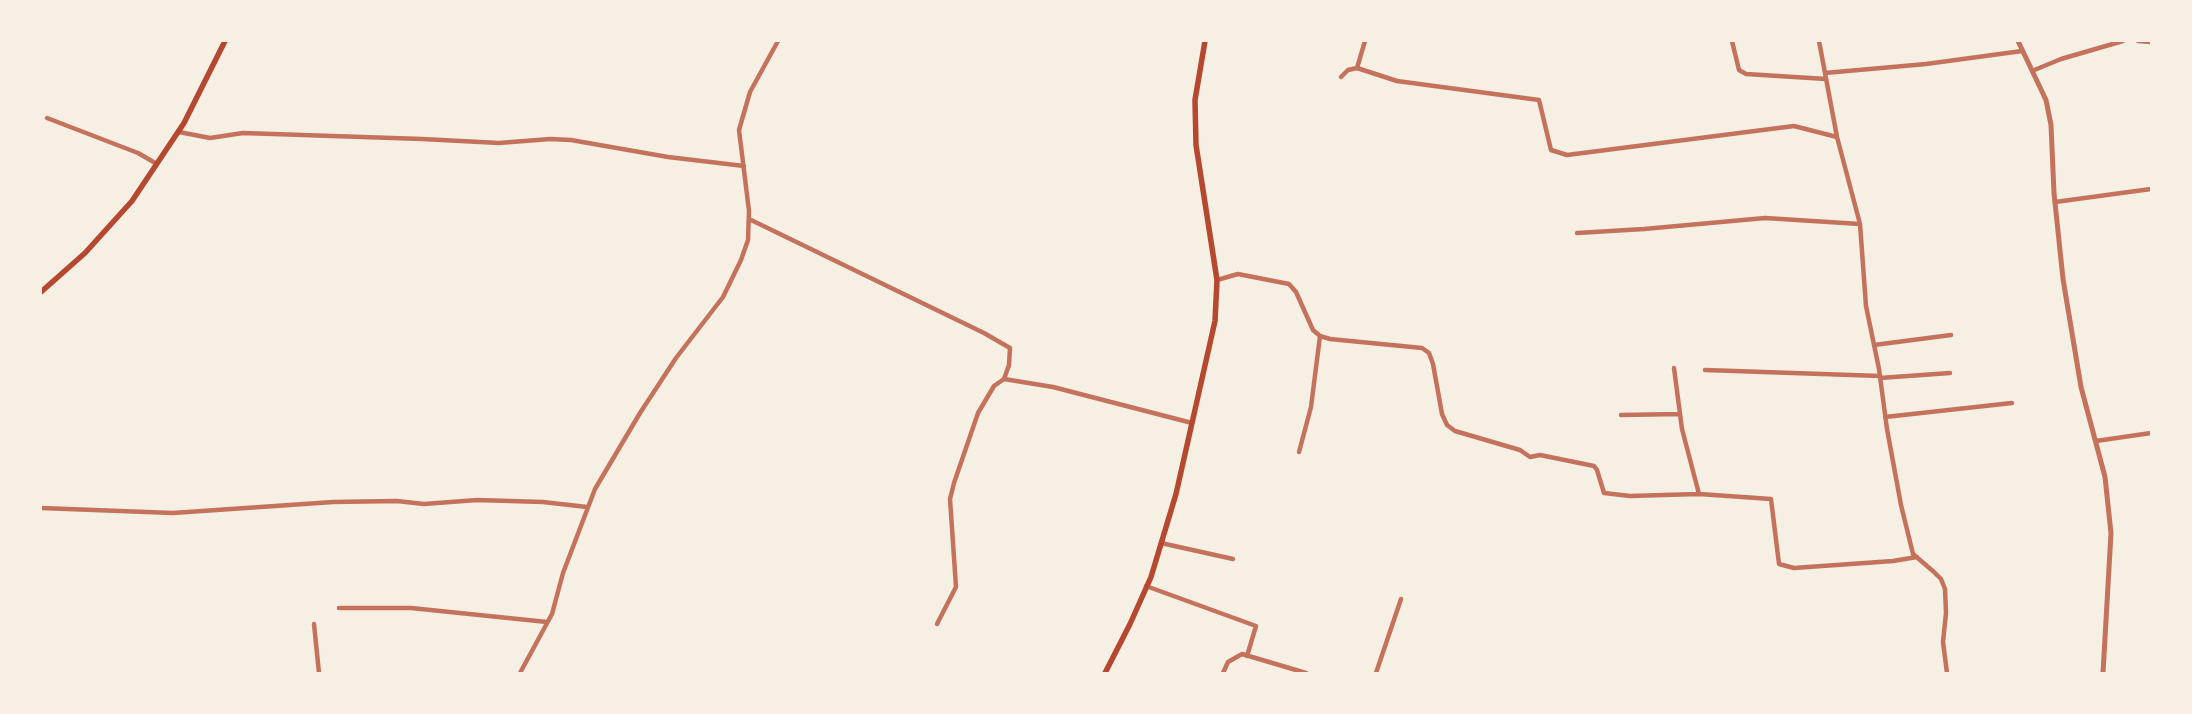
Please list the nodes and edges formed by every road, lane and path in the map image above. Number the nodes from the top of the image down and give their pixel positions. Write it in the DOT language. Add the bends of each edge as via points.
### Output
graph roads {
  1 [pos="225,41"];
  2 [pos="778,41"];
  3 [pos="1205,41"];
  4 [pos="1365,41"];
  5 [pos="1732,41"];
  6 [pos="1819,41"];
  7 [pos="2018,41"];
  8 [pos="2123,41"];
  9 [pos="2138,41"];
  10 [pos="2151,42"];
  11 [pos="2022,51"];
  12 [pos="1357,68"];
  13 [pos="2032,71"];
  14 [pos="1825,76"];
  15 [pos="1341,77"];
  16 [pos="47,118"];
  17 [pos="179,132"];
  18 [pos="1836,137"];
  19 [pos="157,164"];
  20 [pos="744,166"];
  21 [pos="2151,189"];
  22 [pos="2055,202"];
  23 [pos="749,219"];
  24 [pos="1860,224"];
  25 [pos="1576,233"];
  26 [pos="1217,280"];
  27 [pos="41,292"];
  28 [pos="1950,335"];
  29 [pos="1320,336"];
  30 [pos="1874,345"];
  31 [pos="1674,368"];
  32 [pos="1704,370"];
  33 [pos="1950,373"];
  34 [pos="1880,377"];
  35 [pos="1004,379"];
  36 [pos="2012,403"];
  37 [pos="1621,414"];
  38 [pos="1680,414"];
  39 [pos="1885,417"];
  40 [pos="1192,423"];
  41 [pos="2151,433"];
  42 [pos="2096,441"];
  43 [pos="1299,452"];
  44 [pos="1699,494"];
  45 [pos="587,507"];
  46 [pos="41,508"];
  47 [pos="1161,543"];
  48 [pos="1917,557"];
  49 [pos="1233,560"];
  50 [pos="1146,586"];
  51 [pos="1401,599"];
  52 [pos="339,608"];
  53 [pos="547,622"];
  54 [pos="314,624"];
  55 [pos="936,624"];
  56 [pos="1246,656"];
  57 [pos="319,673"];
  58 [pos="520,673"];
  59 [pos="1104,673"];
  60 [pos="1223,673"];
  61 [pos="1306,673"];
  62 [pos="1376,673"];
  63 [pos="1947,673"];
  64 [pos="2103,673"];
  1 -- 17 [label="main road"];
  2 -- 20 [label="street" via="750,92 740,130"];
  3 -- 26 [label="main road" via="1195,100 1196,145"];
  4 -- 12 [label="street"];
  5 -- 14 [label="street" via="1739,70 1746,74"];
  6 -- 14 [label="street"];
  7 -- 11 [label="street"];
  8 -- 13 [label="street"];
  9 -- 10 [label="street"];
  11 -- 13 [label="street"];
  11 -- 14 [label="street"];
  12 -- 15 [label="street" via="1348,70"];
  12 -- 18 [label="street" via="1397,81 1539,100 1551,150 1567,155 1794,126"];
  13 -- 22 [label="street" via="2046,100 2051,125"];
  14 -- 18 [label="street"];
  16 -- 19 [label="street" via="138,152"];
  17 -- 19 [label="main road"];
  17 -- 20 [label="street" via="210,138 243,133 499,143 571,140"];
  18 -- 24 [label="street"];
  19 -- 27 [label="main road" via="111,225"];
  20 -- 23 [label="street"];
  21 -- 22 [label="street"];
  22 -- 42 [label="street" via="2063,280 2080,387"];
  23 -- 35 [label="street" via="984,332 1010,348"];
  23 -- 45 [label="street" via="748,240 723,297 676,358 638,416"];
  24 -- 25 [label="street" via="1765,218"];
  24 -- 30 [label="street" via="1866,306"];
  26 -- 29 [label="street" via="1238,274 1289,284 1296,292 1313,330"];
  26 -- 40 [label="main road" via="1215,321"];
  28 -- 30 [label="street"];
  29 -- 43 [label="street" via="1311,407"];
  29 -- 44 [label="street" via="1422,348 1429,353 1433,364 1447,425 1465,435 1520,450 1530,457 1540,455 1594,466 1604,493 1630,496"];
  30 -- 34 [label="street"];
  31 -- 38 [label="street"];
  32 -- 34 [label="street"];
  33 -- 34 [label="street"];
  34 -- 39 [label="street"];
  35 -- 40 [label="street" via="1053,387"];
  35 -- 55 [label="street" via="994,386 978,413 954,483 950,499 956,587"];
  36 -- 39 [label="street"];
  37 -- 38 [label="street"];
  38 -- 44 [label="street"];
  39 -- 48 [label="street" via="1901,505"];
  40 -- 47 [label="main road"];
  41 -- 42 [label="street"];
  42 -- 64 [label="street" via="2105,477 2111,533"];
  44 -- 48 [label="street" via="1771,499 1779,564 1804,567"];
  45 -- 46 [label="street" via="477,500 424,504 333,502 173,513"];
  45 -- 53 [label="street"];
  47 -- 49 [label="street"];
  47 -- 50 [label="main road"];
  48 -- 63 [label="street" via="1941,579 1945,589 1943,642"];
  50 -- 56 [label="street" via="1256,626"];
  50 -- 59 [label="main road"];
  51 -- 62 [label="street"];
  52 -- 53 [label="street" via="411,608"];
  53 -- 58 [label="street"];
  54 -- 57 [label="street"];
  56 -- 60 [label="street" via="1242,654 1228,662"];
  56 -- 61 [label="street"];
}
